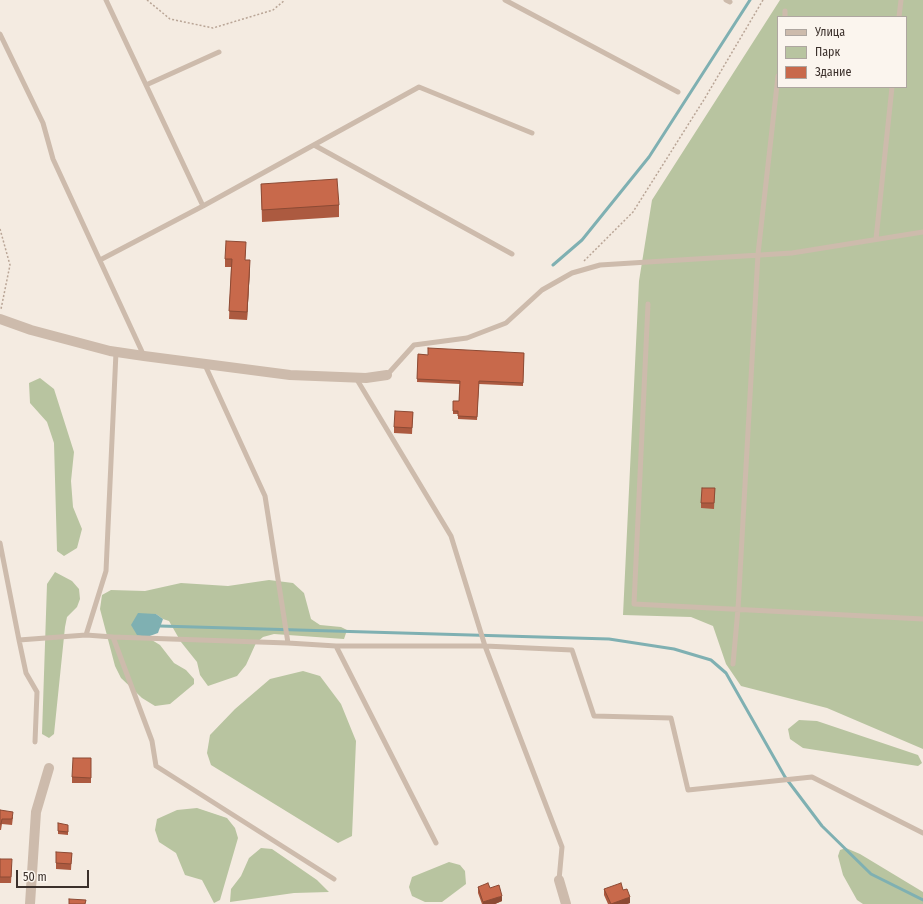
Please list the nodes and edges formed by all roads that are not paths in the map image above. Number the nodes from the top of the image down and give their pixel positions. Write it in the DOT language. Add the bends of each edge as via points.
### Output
graph roads {
  1 [pos="106,0"];
  2 [pos="505,0"];
  3 [pos="900,0"];
  4 [pos="785,11"];
  5 [pos="785,16"];
  6 [pos="899,16"];
  7 [pos="0,34"];
  8 [pos="220,52"];
  9 [pos="146,85"];
  10 [pos="777,85"];
  11 [pos="892,88"];
  12 [pos="678,92"];
  13 [pos="532,133"];
  14 [pos="314,145"];
  15 [pos="203,206"];
  16 [pos="923,232"];
  17 [pos="876,240"];
  18 [pos="512,254"];
  19 [pos="758,254"];
  20 [pos="100,260"];
  21 [pos="648,304"];
  22 [pos="0,317"];
  23 [pos="116,352"];
  24 [pos="144,356"];
  25 [pos="205,365"];
  26 [pos="387,375"];
  27 [pos="356,378"];
  28 [pos="0,544"];
  29 [pos="738,609"];
  30 [pos="923,619"];
  31 [pos="86,635"];
  32 [pos="113,637"];
  33 [pos="18,640"];
  34 [pos="288,643"];
  35 [pos="336,646"];
  36 [pos="485,646"];
  37 [pos="733,664"];
  38 [pos="34,742"];
  39 [pos="49,768"];
  40 [pos="923,833"];
  41 [pos="436,843"];
  42 [pos="334,879"];
  43 [pos="558,880"];
  44 [pos="30,904"];
  45 [pos="566,904"];
  1 -- 9 [label="lane"];
  2 -- 12 [label="lane"];
  3 -- 6 [label="lane"];
  4 -- 5 [label="lane"];
  7 -- 20 [label="lane" via="43,123 53,159"];
  8 -- 9 [label="lane"];
  9 -- 15 [label="lane"];
  10 -- 19 [label="lane"];
  11 -- 17 [label="lane"];
  13 -- 14 [label="lane" via="420,87"];
  14 -- 15 [label="lane"];
  14 -- 18 [label="lane"];
  15 -- 20 [label="lane"];
  16 -- 17 [label="lane"];
  17 -- 19 [label="lane" via="792,253"];
  19 -- 26 [label="lane" via="600,265 572,273 542,290 506,323 467,338 414,345"];
  19 -- 29 [label="lane"];
  20 -- 24 [label="lane"];
  21 -- 29 [label="lane" via="634,604"];
  22 -- 23 [label="street" via="31,330"];
  23 -- 24 [label="street"];
  23 -- 31 [label="lane" via="106,571"];
  24 -- 25 [label="street"];
  25 -- 27 [label="street" via="290,375"];
  25 -- 34 [label="lane" via="265,496"];
  26 -- 27 [label="street"];
  27 -- 36 [label="lane" via="451,536"];
  28 -- 33 [label="lane"];
  29 -- 30 [label="lane"];
  29 -- 37 [label="lane"];
  31 -- 32 [label="lane"];
  31 -- 33 [label="lane"];
  32 -- 34 [label="lane"];
  32 -- 42 [label="lane" via="152,741 156,766"];
  33 -- 38 [label="lane" via="26,673 37,692"];
  34 -- 35 [label="lane"];
  35 -- 36 [label="lane"];
  35 -- 41 [label="lane"];
  36 -- 40 [label="lane" via="572,650 594,716 671,718 688,790 812,777"];
  36 -- 43 [label="lane" via="562,847"];
  39 -- 44 [label="street" via="36,812"];
  43 -- 45 [label="street"];
}
